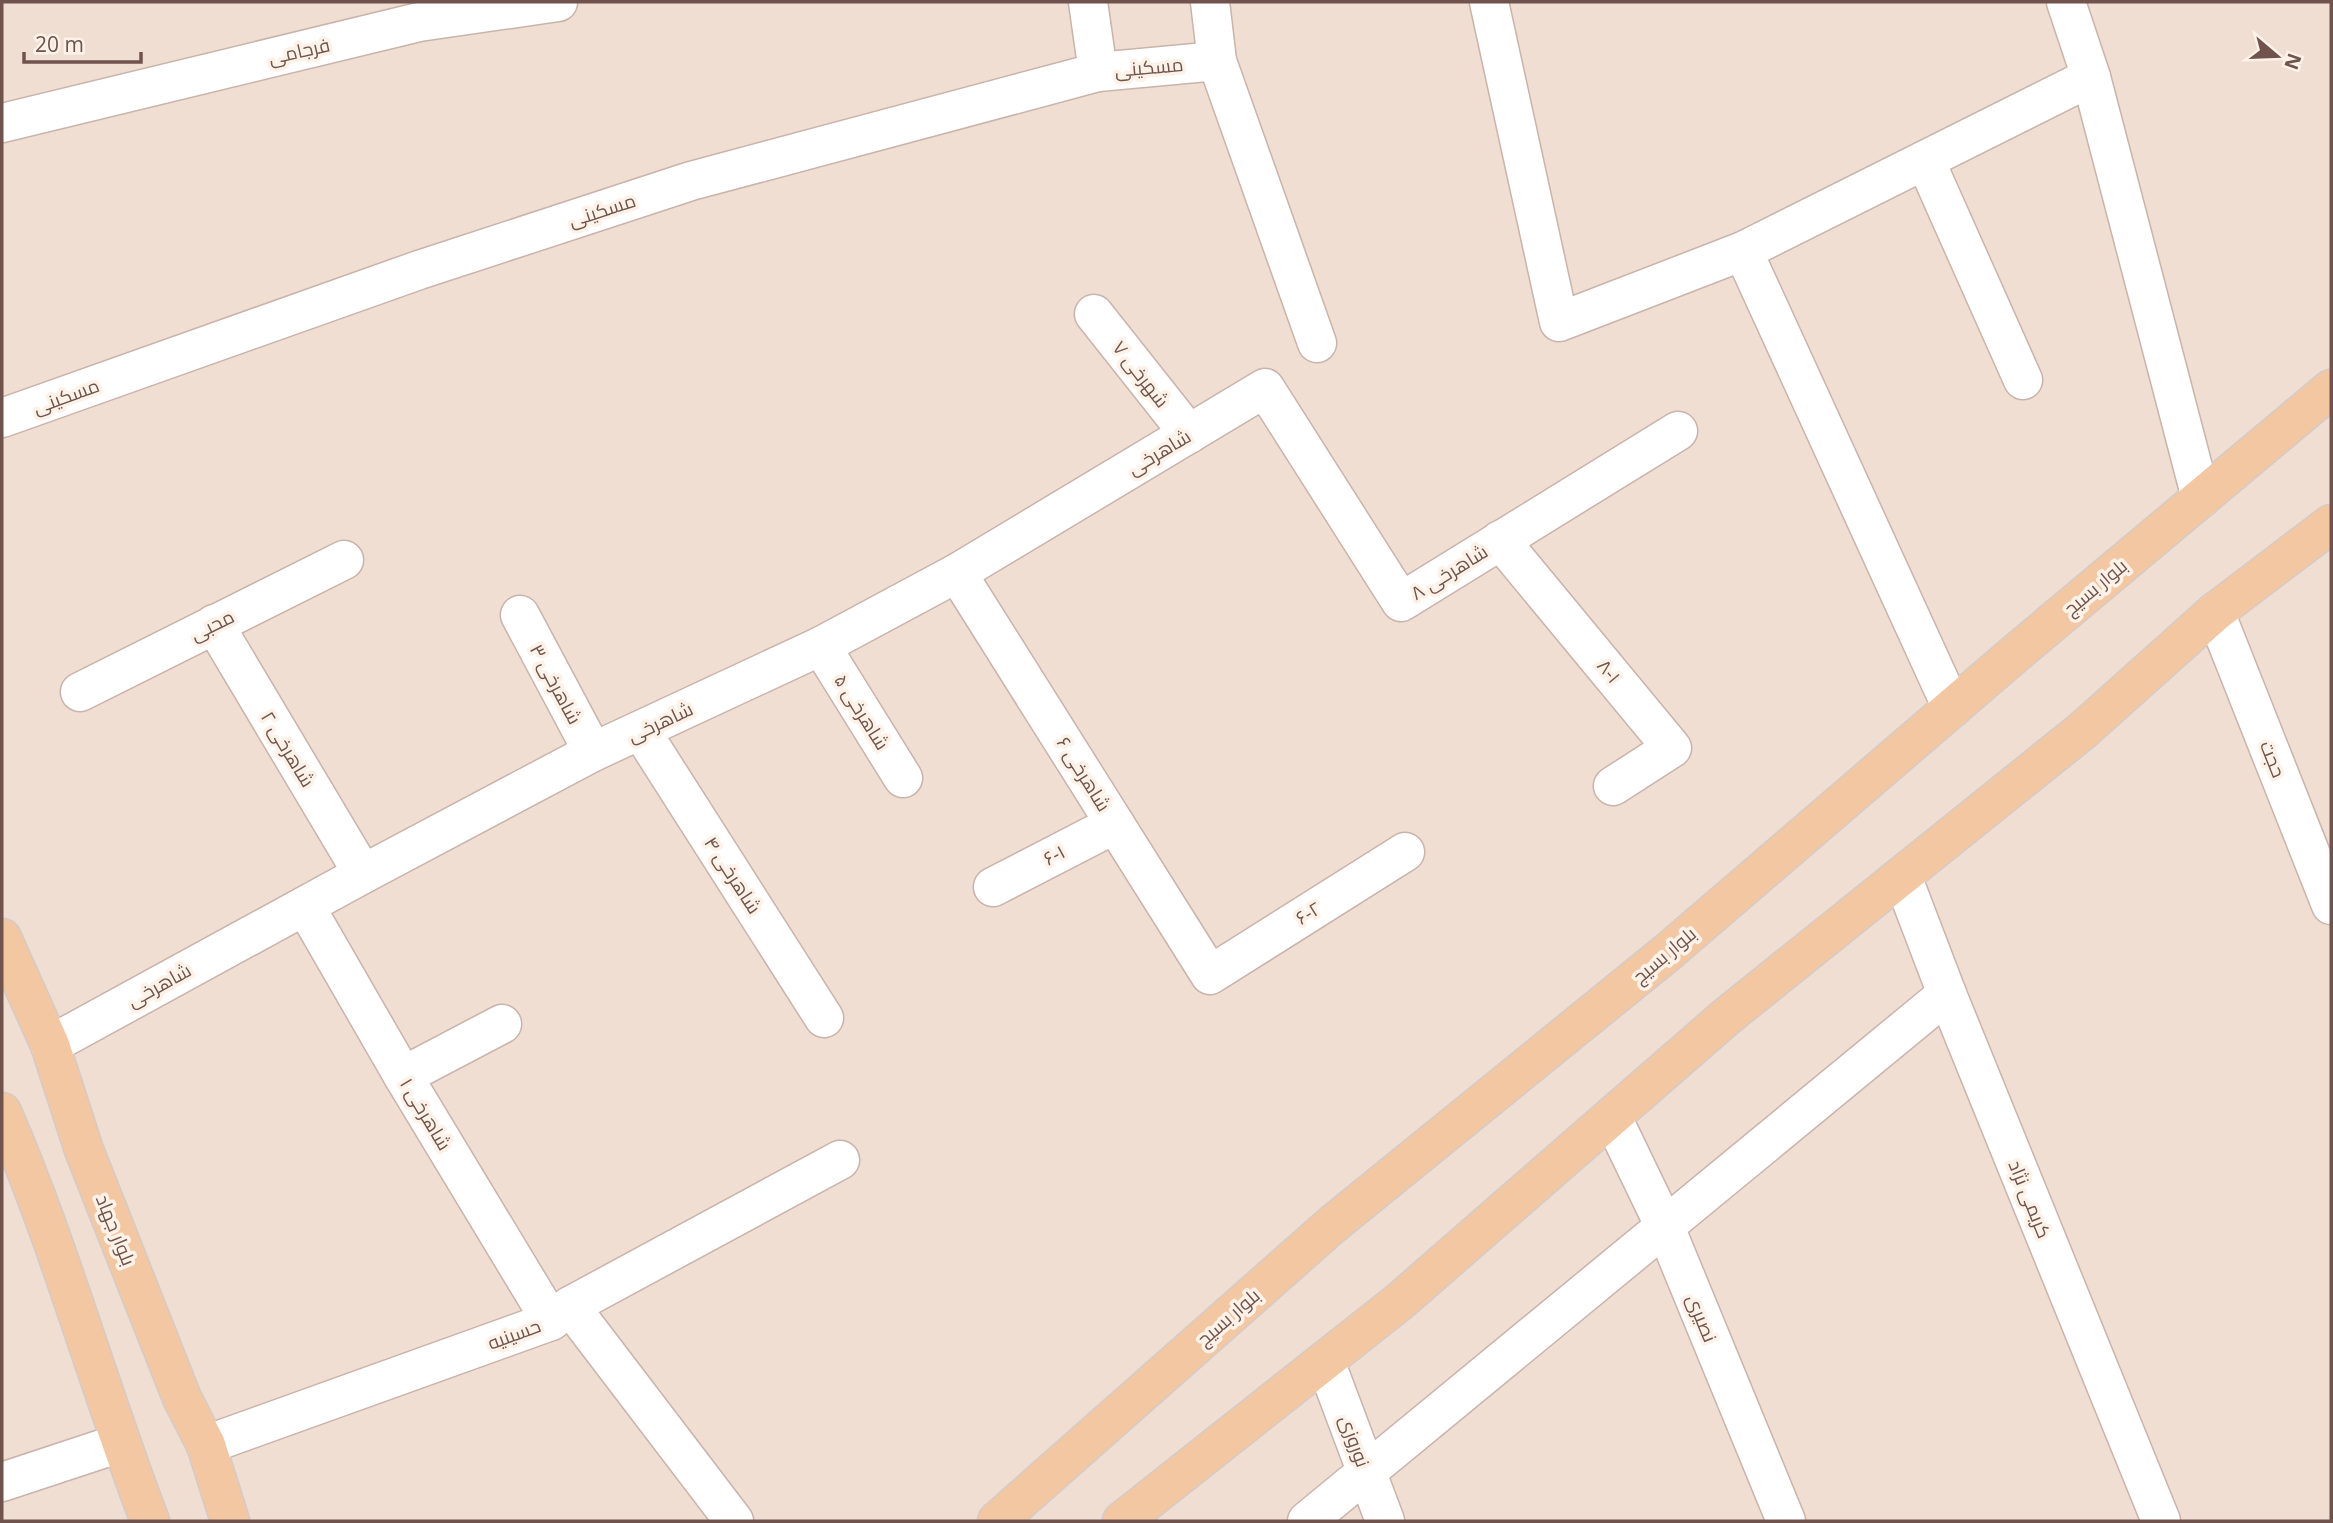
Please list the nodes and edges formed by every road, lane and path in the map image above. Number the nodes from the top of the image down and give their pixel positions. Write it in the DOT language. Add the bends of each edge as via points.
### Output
graph roads {
  1 [pos="558,2"];
  2 [pos="1088,2"];
  3 [pos="1210,2"];
  4 [pos="1489,2"];
  5 [pos="2066,2"];
  6 [pos="1217,61"];
  7 [pos="1098,72"];
  8 [pos="2091,77"];
  9 [pos="2,123"];
  10 [pos="1925,160"];
  11 [pos="1742,251"];
  12 [pos="1094,314"];
  13 [pos="1317,343"];
  14 [pos="2023,380"];
  15 [pos="1265,388"];
  16 [pos="2331,389"];
  17 [pos="2,418"];
  18 [pos="1678,431"];
  19 [pos="1189,435"];
  20 [pos="2201,498"];
  21 [pos="2331,524"];
  22 [pos="1500,540"];
  23 [pos="344,560"];
  24 [pos="957,573"];
  25 [pos="2214,612"];
  26 [pos="520,615"];
  27 [pos="214,624"];
  28 [pos="821,646"];
  29 [pos="80,692"];
  30 [pos="1952,708"];
  31 [pos="641,731"];
  32 [pos="593,752"];
  33 [pos="903,778"];
  34 [pos="1613,786"];
  35 [pos="1115,824"];
  36 [pos="1405,852"];
  37 [pos="363,874"];
  38 [pos="1902,876"];
  39 [pos="993,887"];
  40 [pos="2331,905"];
  41 [pos="305,906"];
  42 [pos="2,939"];
  43 [pos="1210,975"];
  44 [pos="1947,994"];
  45 [pos="824,1018"];
  46 [pos="502,1024"];
  47 [pos="50,1045"];
  48 [pos="403,1076"];
  49 [pos="2,1112"];
  50 [pos="1612,1117"];
  51 [pos="84,1150"];
  52 [pos="840,1160"];
  53 [pos="25,1165"];
  54 [pos="1665,1227"];
  55 [pos="560,1313"];
  56 [pos="1325,1360"];
  57 [pos="120,1443"];
  58 [pos="206,1446"];
  59 [pos="1366,1472"];
  60 [pos="2,1482"];
  61 [pos="726,1520"];
  62 [pos="150,1521"];
  63 [pos="230,1521"];
  64 [pos="997,1521"];
  65 [pos="1122,1521"];
  66 [pos="1307,1521"];
  67 [pos="1385,1521"];
  68 [pos="1786,1521"];
  69 [pos="2161,1521"];
  1 -- 9 [label="street, فرجامی" via="419,22"];
  2 -- 7 [label="street"];
  3 -- 6 [label="street"];
  4 -- 11 [label="street" via="1559,322"];
  5 -- 8 [label="street"];
  6 -- 7 [label="street, مسکینی"];
  6 -- 13 [label="street"];
  7 -- 17 [label="street, مسکینی" via="691,181 419,270"];
  8 -- 10 [label="street"];
  8 -- 20 [label="street"];
  10 -- 11 [label="street"];
  10 -- 14 [label="street"];
  11 -- 30 [label="street"];
  12 -- 19 [label="street, شهرخی ۷"];
  15 -- 19 [label="street, شاهرخی"];
  15 -- 22 [label="street, شاهرخی ۸" via="1401,602"];
  16 -- 20 [label="main road, بلوار بسیج"];
  18 -- 22 [label="street, شاهرخی ۸"];
  19 -- 24 [label="street, شاهرخی"];
  20 -- 30 [label="main road, بلوار بسیج"];
  21 -- 25 [label="main road"];
  22 -- 34 [label="street, ۸-۱" via="1672,748"];
  23 -- 27 [label="street, محبی"];
  24 -- 28 [label="street, شاهرخی"];
  24 -- 35 [label="street, شاهرخی ۶"];
  25 -- 38 [label="main road" via="2082,730"];
  25 -- 40 [label="street, حجت"];
  26 -- 32 [label="street, شاهرخی ۳"];
  27 -- 29 [label="street, محبی"];
  27 -- 37 [label="street, شاهرخی ۲"];
  28 -- 31 [label="street, شاهرخی"];
  28 -- 33 [label="street, شاهرخی ۵"];
  30 -- 64 [label="main road, بلوار بسیج" via="1668,952 1334,1224"];
  31 -- 32 [label="street, شاهرخی"];
  31 -- 45 [label="street, شاهرخی ۴"];
  32 -- 37 [label="street, شاهرخی"];
  35 -- 39 [label="street, ۶-۱"];
  35 -- 43 [label="street, شاهرخی ۶"];
  36 -- 43 [label="street, ۶-۲"];
  37 -- 41 [label="street, شاهرخی"];
  38 -- 44 [label="street, کریمی نژاد"];
  38 -- 50 [label="main road" via="1726,1017"];
  41 -- 47 [label="street, شاهرخی"];
  41 -- 48 [label="street, شاهرخی ۱"];
  42 -- 47 [label="main road, بلوار جهاد"];
  44 -- 54 [label="street"];
  44 -- 69 [label="street, کریمی نژاد"];
  46 -- 48 [label="street"];
  47 -- 51 [label="main road, بلوار جهاد"];
  48 -- 55 [label="street, شاهرخی ۱"];
  49 -- 53 [label="main road"];
  50 -- 54 [label="street, نصیری"];
  50 -- 56 [label="main road" via="1399,1302"];
  51 -- 53 [label="main road"];
  51 -- 58 [label="main road, بلوار جهاد" via="182,1398"];
  52 -- 55 [label="street, حسینیه"];
  53 -- 57 [label="main road"];
  54 -- 59 [label="street"];
  54 -- 68 [label="street, نصیری"];
  55 -- 58 [label="street, حسینیه"];
  55 -- 61 [label="street, شاهرخی ۱"];
  56 -- 59 [label="street, نوروزی"];
  56 -- 65 [label="main road"];
  57 -- 60 [label="street"];
  57 -- 62 [label="main road"];
  58 -- 63 [label="main road, بلوار جهاد"];
  59 -- 66 [label="street"];
  59 -- 67 [label="street, نوروزی"];
}
